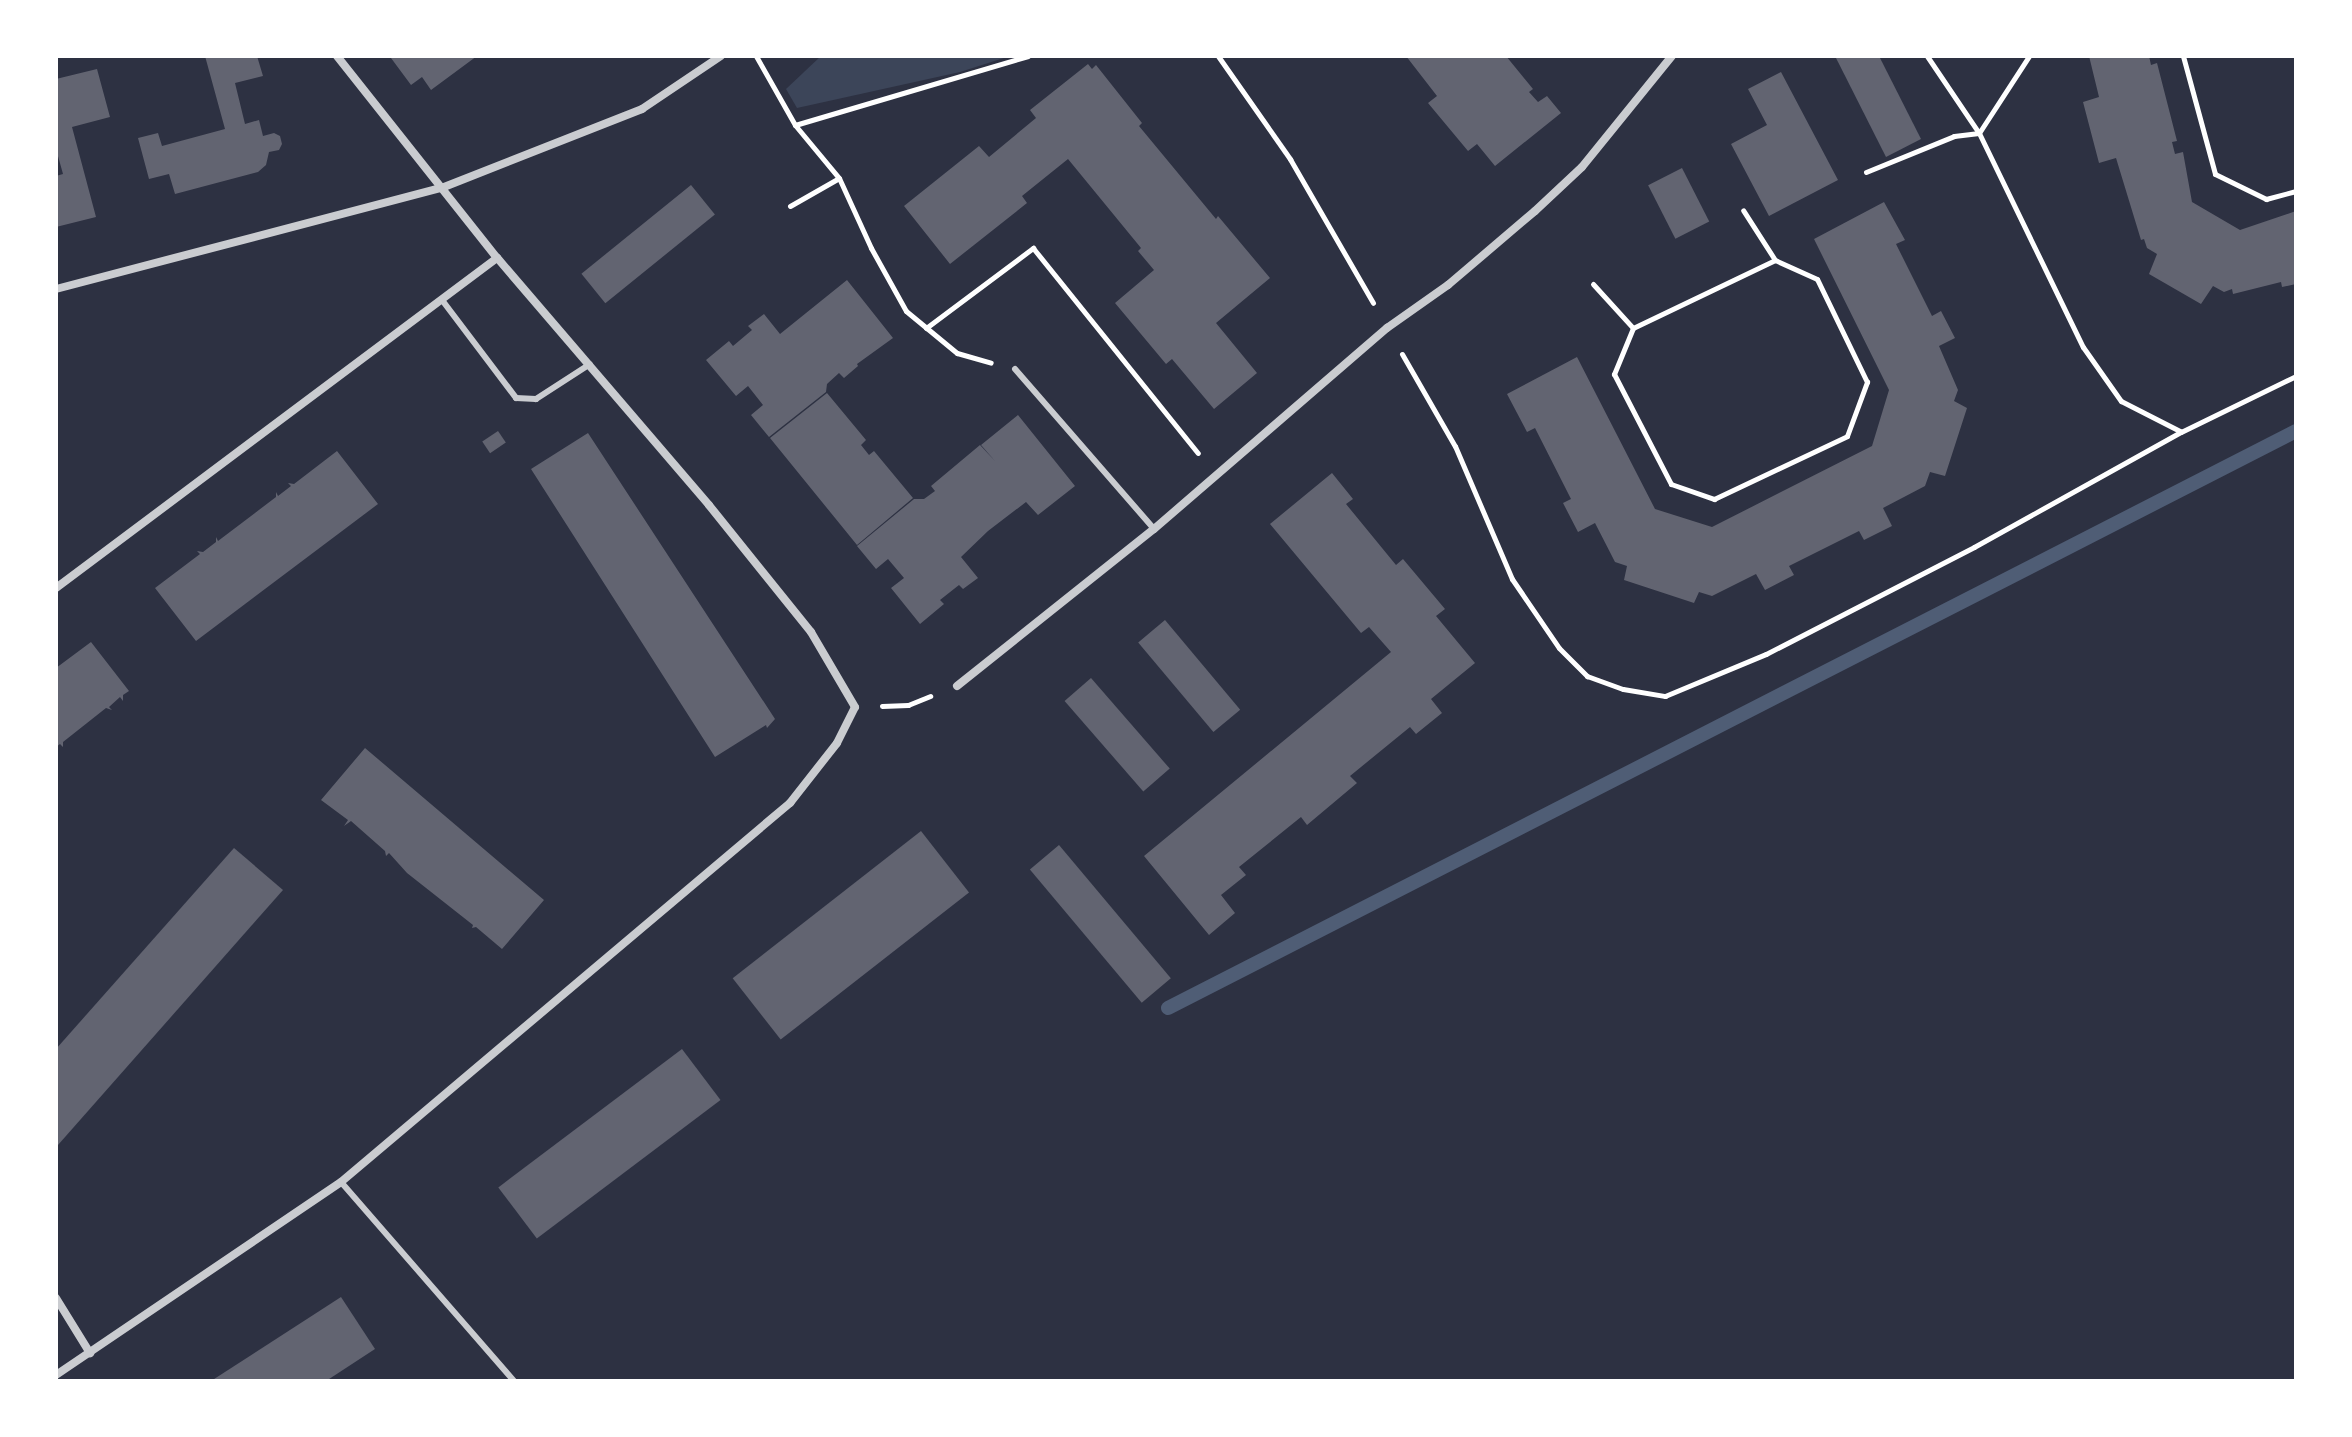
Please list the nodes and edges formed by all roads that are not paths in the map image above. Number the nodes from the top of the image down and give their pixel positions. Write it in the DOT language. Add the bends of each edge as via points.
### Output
graph roads {
  1 [pos="337,56"];
  2 [pos="721,56"];
  3 [pos="1672,56"];
  4 [pos="444,187"];
  5 [pos="497,258"];
  6 [pos="56,289"];
  7 [pos="442,300"];
  8 [pos="590,364"];
  9 [pos="1015,369"];
  10 [pos="1154,529"];
  11 [pos="56,588"];
  12 [pos="957,686"];
  13 [pos="341,1182"];
  14 [pos="56,1298"];
  15 [pos="90,1353"];
  16 [pos="56,1375"];
  17 [pos="514,1381"];
  1 -- 4 [label="street"];
  2 -- 4 [label="street" via="642,109"];
  3 -- 10 [label="street" via="1582,167"];
  4 -- 5 [label="street"];
  4 -- 6 [label="street"];
  5 -- 7 [label="street"];
  5 -- 8 [label="street"];
  7 -- 8 [label="lane" via="516,398 536,399"];
  7 -- 11 [label="street"];
  8 -- 13 [label="street" via="811,632 855,707 837,743 790,803"];
  9 -- 10 [label="lane"];
  10 -- 12 [label="street"];
  13 -- 15 [label="street"];
  13 -- 17 [label="lane"];
  14 -- 15 [label="street"];
  15 -- 16 [label="street"];
}
